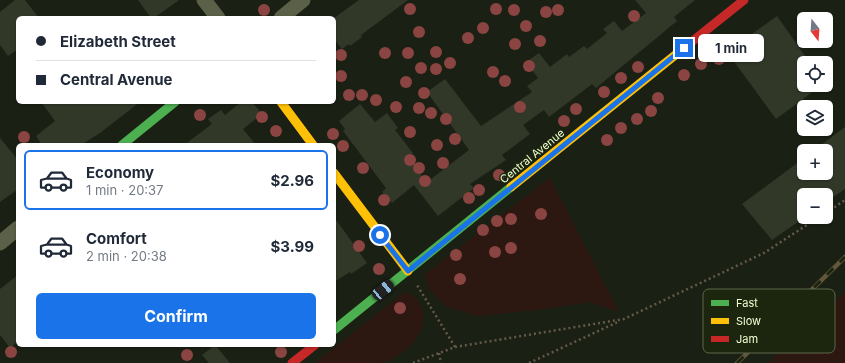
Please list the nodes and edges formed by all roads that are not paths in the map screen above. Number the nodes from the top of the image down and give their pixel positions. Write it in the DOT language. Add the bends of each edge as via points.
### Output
graph roads {
  1 [pos="204,0"];
  2 [pos="303,0"];
  3 [pos="744,0"];
  4 [pos="216,16"];
  5 [pos="283,16"];
  6 [pos="173,104"];
  7 [pos="282,104"];
  8 [pos="125,143"];
  9 [pos="312,143"];
  10 [pos="336,176"];
  11 [pos="16,230"];
  12 [pos="0,243"];
  13 [pos="408,271"];
  14 [pos="336,328"];
  15 [pos="312,347"];
  16 [pos="292,363"];
  1 -- 4 [label="street"];
  2 -- 5 [label="street"];
  3 -- 13 [label="street, Central Avenue"];
  6 -- 8 [label="street"];
  7 -- 9 [label="street"];
  10 -- 13 [label="street"];
  11 -- 12 [label="street"];
  13 -- 14 [label="street, Central Avenue"];
  15 -- 16 [label="street"];
}
